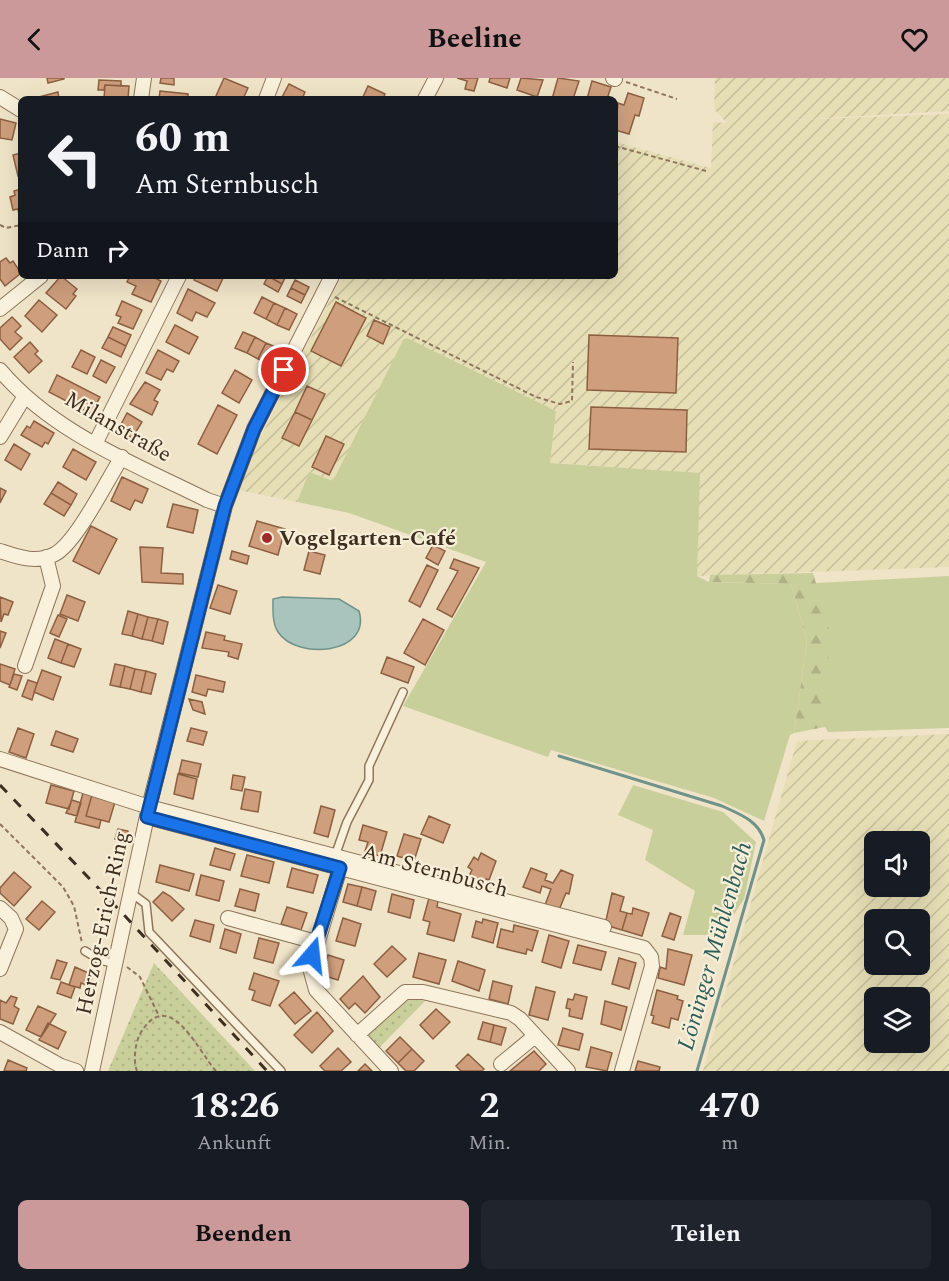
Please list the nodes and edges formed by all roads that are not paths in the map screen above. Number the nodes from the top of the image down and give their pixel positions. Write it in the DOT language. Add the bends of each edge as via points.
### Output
graph roads {
  1 [pos="144,78"];
  2 [pos="273,78"];
  3 [pos="436,78"];
  4 [pos="141,96"];
  5 [pos="267,96"];
  6 [pos="427,96"];
  7 [pos="0,97"];
  8 [pos="18,108"];
  9 [pos="37,279"];
  10 [pos="178,279"];
  11 [pos="330,279"];
  12 [pos="0,309"];
  13 [pos="0,370"];
  14 [pos="25,396"];
  15 [pos="0,437"];
  16 [pos="95,444"];
  17 [pos="122,457"];
  18 [pos="225,506"];
  19 [pos="0,551"];
  20 [pos="46,557"];
  21 [pos="25,666"];
  22 [pos="403,692"];
  23 [pos="0,759"];
  24 [pos="148,812"];
  25 [pos="337,862"];
  26 [pos="130,892"];
  27 [pos="454,893"];
  28 [pos="0,908"];
  29 [pos="228,918"];
  30 [pos="604,927"];
  31 [pos="316,942"];
  32 [pos="85,951"];
  33 [pos="116,964"];
  34 [pos="0,969"];
  35 [pos="0,1032"];
  36 [pos="357,1035"];
  37 [pos="535,1036"];
  38 [pos="501,1064"];
  39 [pos="76,1071"];
  40 [pos="92,1071"];
  41 [pos="281,1071"];
  42 [pos="391,1071"];
  43 [pos="568,1071"];
  44 [pos="622,1071"];
  1 -- 4 [label="street"];
  2 -- 5 [label="street"];
  3 -- 6 [label="street"];
  7 -- 8 [label="street"];
  9 -- 12 [label="street"];
  10 -- 16 [label="street"];
  11 -- 18 [label="street, Herzog-Erich-Ring" via="254,429"];
  13 -- 14 [label="street, Milanstraße"];
  14 -- 15 [label="street"];
  14 -- 16 [label="street, Milanstraße"];
  16 -- 17 [label="street, Milanstraße"];
  17 -- 18 [label="street, Milanstraße"];
  17 -- 20 [label="street" via="75,533 55,554"];
  18 -- 24 [label="street, Herzog-Erich-Ring"];
  19 -- 20 [label="street" via="29,559"];
  20 -- 21 [label="street" via="53,586"];
  22 -- 25 [label="lane" via="369,766 369,780 346,822"];
  23 -- 24 [label="street, Am Sternbusch"];
  24 -- 25 [label="street, Am Sternbusch"];
  24 -- 26 [label="street, Herzog-Erich-Ring"];
  25 -- 27 [label="street, Am Sternbusch"];
  25 -- 31 [label="street"];
  26 -- 33 [label="street, Herzog-Erich-Ring"];
  26 -- 41 [label="lane" via="146,904 149,932"];
  27 -- 30 [label="street, Am Sternbusch"];
  27 -- 44 [label="street, Am Sternbusch" via="644,948 652,966"];
  28 -- 34 [label="street" via="16,929"];
  29 -- 31 [label="street"];
  31 -- 36 [label="street" via="311,979 316,990"];
  32 -- 33 [label="lane"];
  33 -- 40 [label="street, Herzog-Erich-Ring"];
  35 -- 39 [label="street"];
  36 -- 37 [label="street" via="399,996 414,991 511,1013"];
  36 -- 42 [label="street"];
  37 -- 38 [label="street"];
  37 -- 43 [label="street"];
}
